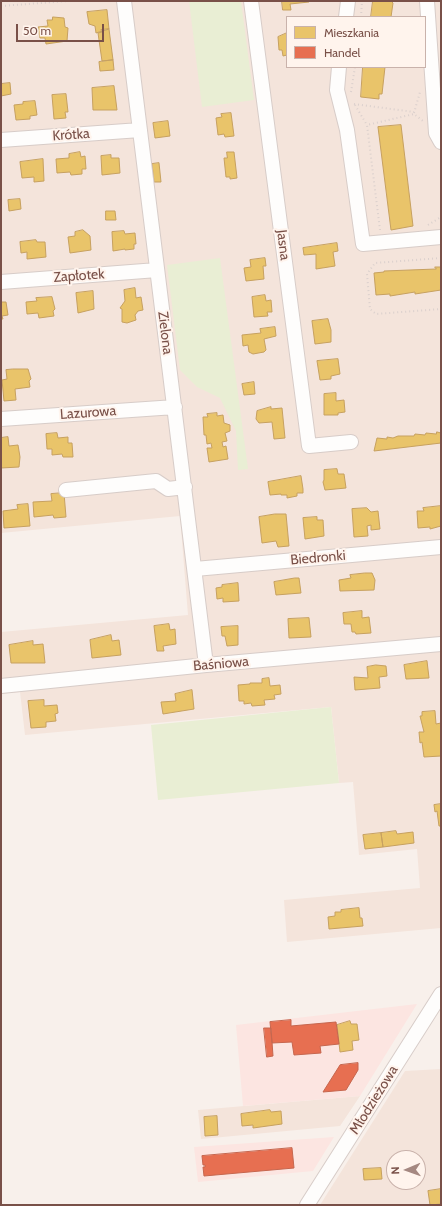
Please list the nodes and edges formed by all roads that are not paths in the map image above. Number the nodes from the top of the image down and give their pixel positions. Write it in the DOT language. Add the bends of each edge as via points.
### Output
graph roads {
  1 [pos="124,1"];
  2 [pos="251,1"];
  3 [pos="348,1"];
  4 [pos="427,1"];
  5 [pos="346,16"];
  6 [pos="340,68"];
  7 [pos="140,130"];
  8 [pos="1,140"];
  9 [pos="441,142"];
  10 [pos="441,237"];
  11 [pos="157,270"];
  12 [pos="1,282"];
  13 [pos="175,407"];
  14 [pos="1,419"];
  15 [pos="351,442"];
  16 [pos="185,487"];
  17 [pos="66,490"];
  18 [pos="441,547"];
  19 [pos="195,569"];
  20 [pos="441,644"];
  21 [pos="206,665"];
  22 [pos="1,686"];
  23 [pos="441,994"];
  24 [pos="307,1205"];
  1 -- 7 [label="street, Zielona"];
  2 -- 15 [label="street, Jasna" via="309,446"];
  3 -- 5 [label="street"];
  4 -- 9 [label="street" via="436,133"];
  6 -- 10 [label="street" via="337,90 347,130 363,244"];
  7 -- 8 [label="street, Krótka"];
  7 -- 11 [label="street, Zielona"];
  11 -- 12 [label="street, Zapłotek"];
  11 -- 13 [label="street, Zielona"];
  13 -- 14 [label="street, Lazurowa"];
  13 -- 16 [label="street, Zielona"];
  16 -- 17 [label="street" via="168,489 156,481"];
  16 -- 19 [label="street, Zielona"];
  18 -- 19 [label="street, Biedronki"];
  19 -- 21 [label="street, Zielona"];
  20 -- 21 [label="street, Baśniowa"];
  21 -- 22 [label="street, Baśniowa"];
  23 -- 24 [label="street, Młodzieżowa"];
}
